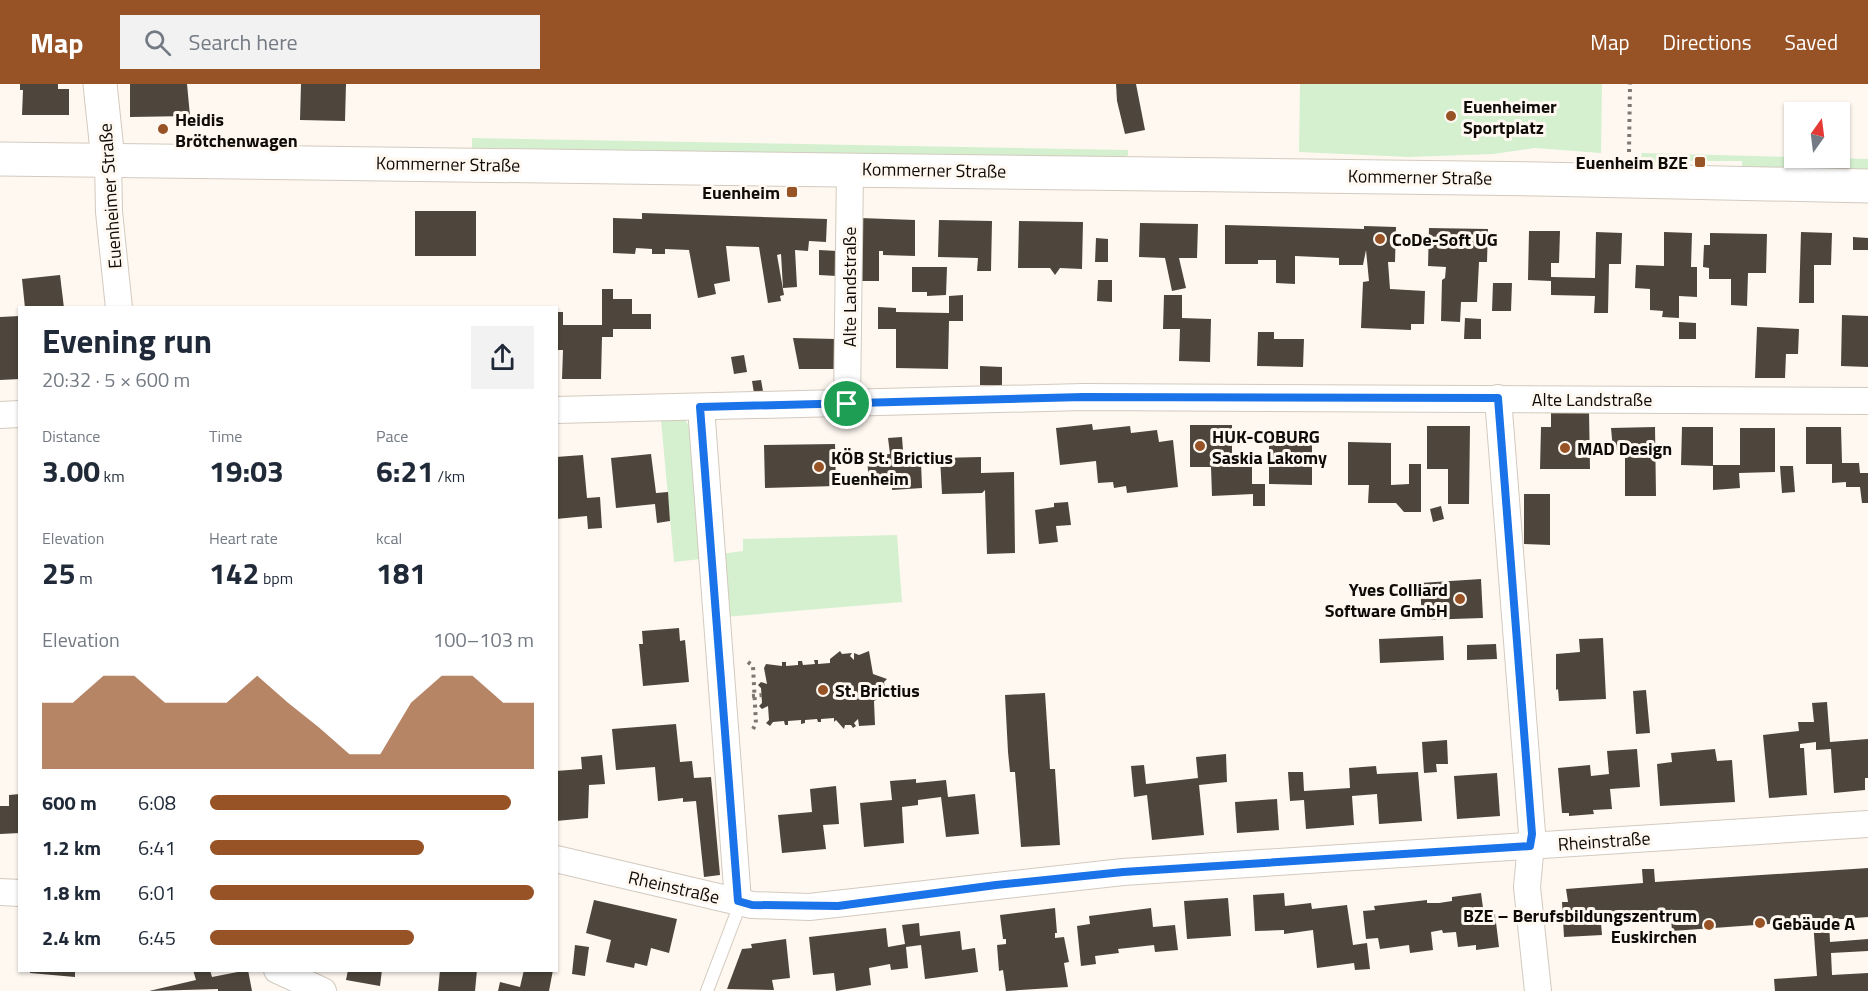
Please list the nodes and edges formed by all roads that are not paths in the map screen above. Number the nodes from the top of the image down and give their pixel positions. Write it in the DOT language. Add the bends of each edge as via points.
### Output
graph roads {
  1 [pos="100,84"];
  2 [pos="0,159"];
  3 [pos="108,160"];
  4 [pos="850,169"];
  5 [pos="1868,186"];
  6 [pos="119,306"];
  7 [pos="1498,398"];
  8 [pos="1868,401"];
  9 [pos="847,404"];
  10 [pos="700,407"];
  11 [pos="558,410"];
  12 [pos="18,414"];
  13 [pos="0,415"];
  14 [pos="1868,824"];
  15 [pos="1530,846"];
  16 [pos="558,859"];
  17 [pos="0,892"];
  18 [pos="18,893"];
  19 [pos="738,901"];
  20 [pos="280,972"];
  21 [pos="308,989"];
  22 [pos="707,991"];
  23 [pos="1538,991"];
  1 -- 3 [label="main road, Euenheimer Straße"];
  2 -- 3 [label="main road, Kommerner Straße"];
  3 -- 4 [label="main road, Kommerner Straße"];
  3 -- 6 [label="street, Euenheimer Straße"];
  4 -- 5 [label="main road, Kommerner Straße"];
  4 -- 9 [label="street, Alte Landstraße"];
  7 -- 8 [label="street, Alte Landstraße"];
  7 -- 9 [label="street, Alte Landstraße" via="1083,397"];
  7 -- 15 [label="street"];
  9 -- 10 [label="street, Alte Landstraße"];
  10 -- 11 [label="street, Alte Landstraße"];
  10 -- 19 [label="street"];
  12 -- 13 [label="street"];
  14 -- 15 [label="street, Rheinstraße"];
  15 -- 19 [label="street, Rheinstraße" via="1123,872 838,906 752,905"];
  15 -- 23 [label="street" via="1527,887"];
  16 -- 19 [label="street, Rheinstraße"];
  17 -- 18 [label="street"];
  19 -- 22 [label="lane"];
  20 -- 21 [label="street"];
}
